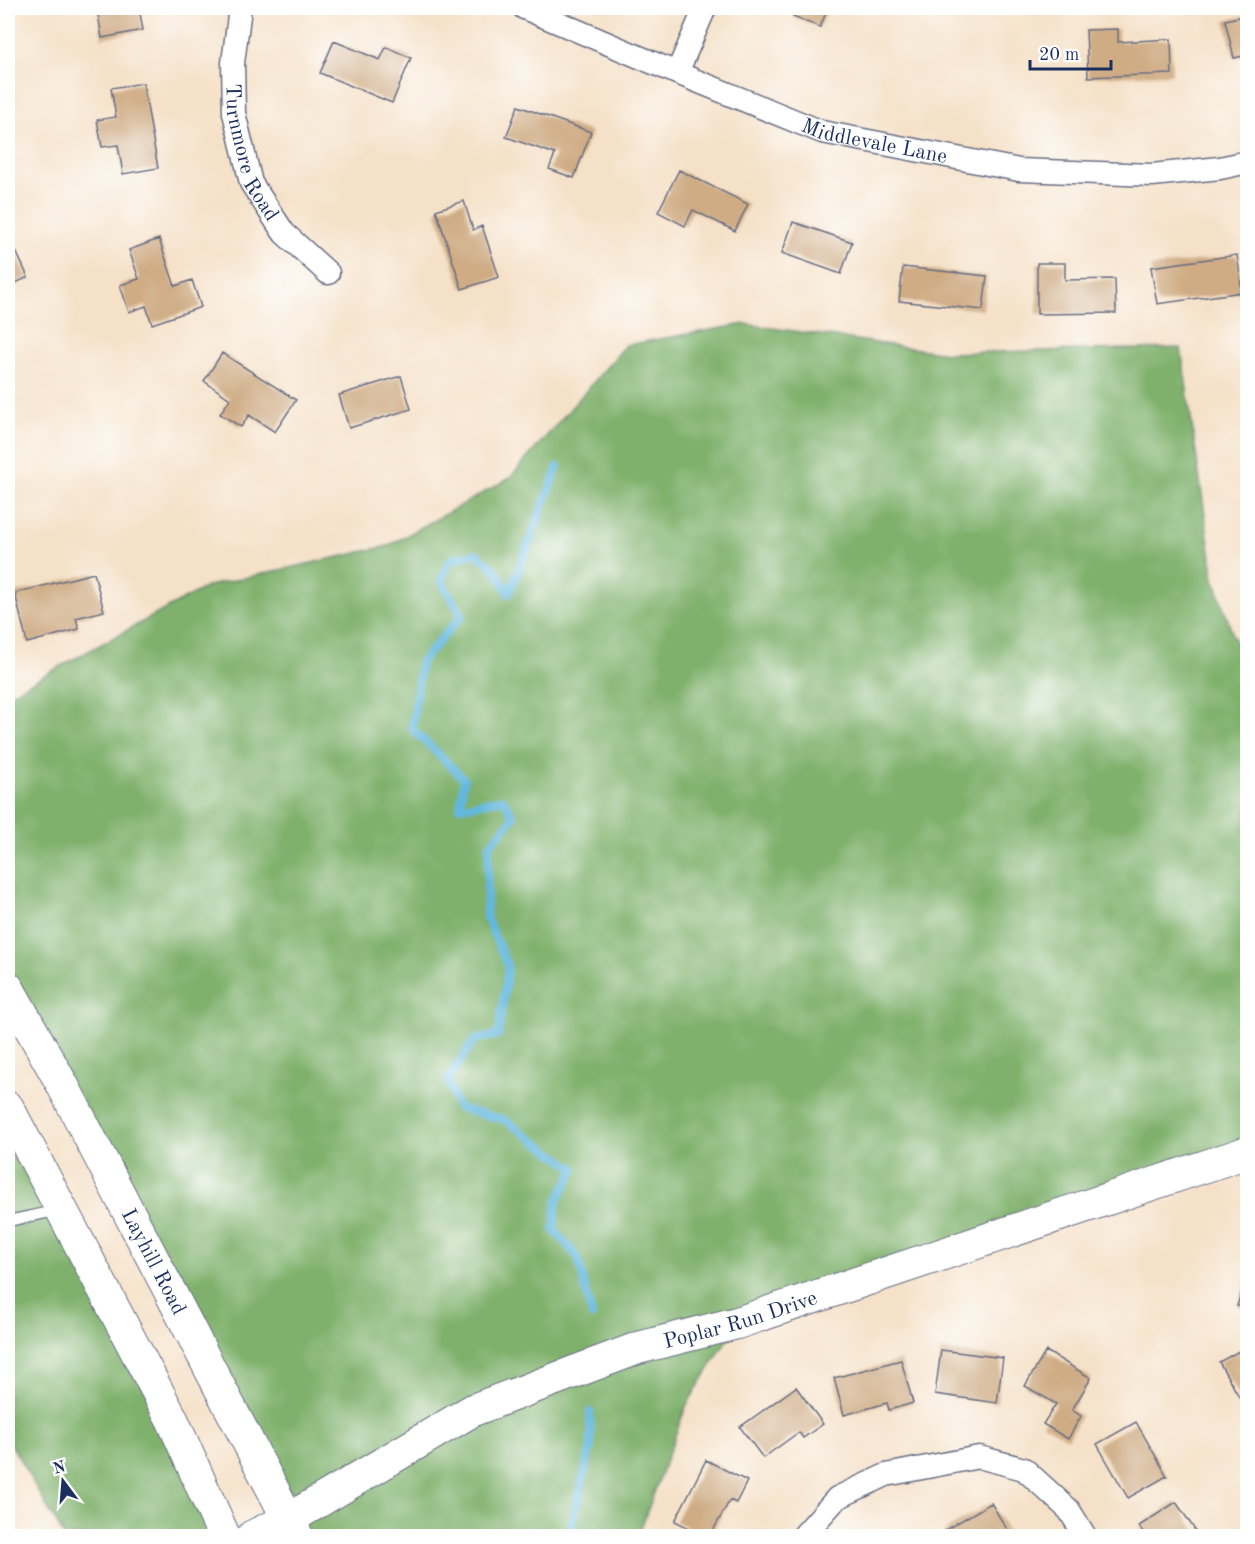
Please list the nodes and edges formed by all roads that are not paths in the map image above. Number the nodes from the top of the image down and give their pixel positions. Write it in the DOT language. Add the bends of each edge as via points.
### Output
graph roads {
  1 [pos="240,8"];
  2 [pos="524,8"];
  3 [pos="705,8"];
  4 [pos="676,73"];
  5 [pos="1248,162"];
  6 [pos="328,273"];
  7 [pos="8,988"];
  8 [pos="11,1122"];
  9 [pos="1248,1152"];
  10 [pos="62,1210"];
  11 [pos="8,1221"];
  12 [pos="293,1527"];
  13 [pos="224,1536"];
  14 [pos="254,1536"];
  15 [pos="803,1536"];
  16 [pos="1085,1536"];
  1 -- 6 [label="street, Turnmore Road" via="233,63 234,112 251,183 284,233"];
  2 -- 4 [label="street, Middlevale Lane"];
  3 -- 4 [label="street"];
  4 -- 5 [label="street, Middlevale Lane" via="822,132 1019,170 1152,175"];
  7 -- 12 [label="street, Layhill Road"];
  8 -- 10 [label="street"];
  9 -- 12 [label="street, Poplar Run Drive" via="737,1323 638,1348 473,1410"];
  10 -- 11 [label="lane"];
  10 -- 13 [label="street" via="172,1419"];
  12 -- 14 [label="street, Poplar Run Drive"];
  15 -- 16 [label="street" via="837,1498 886,1475 979,1457 1024,1469 1069,1510"];
}
